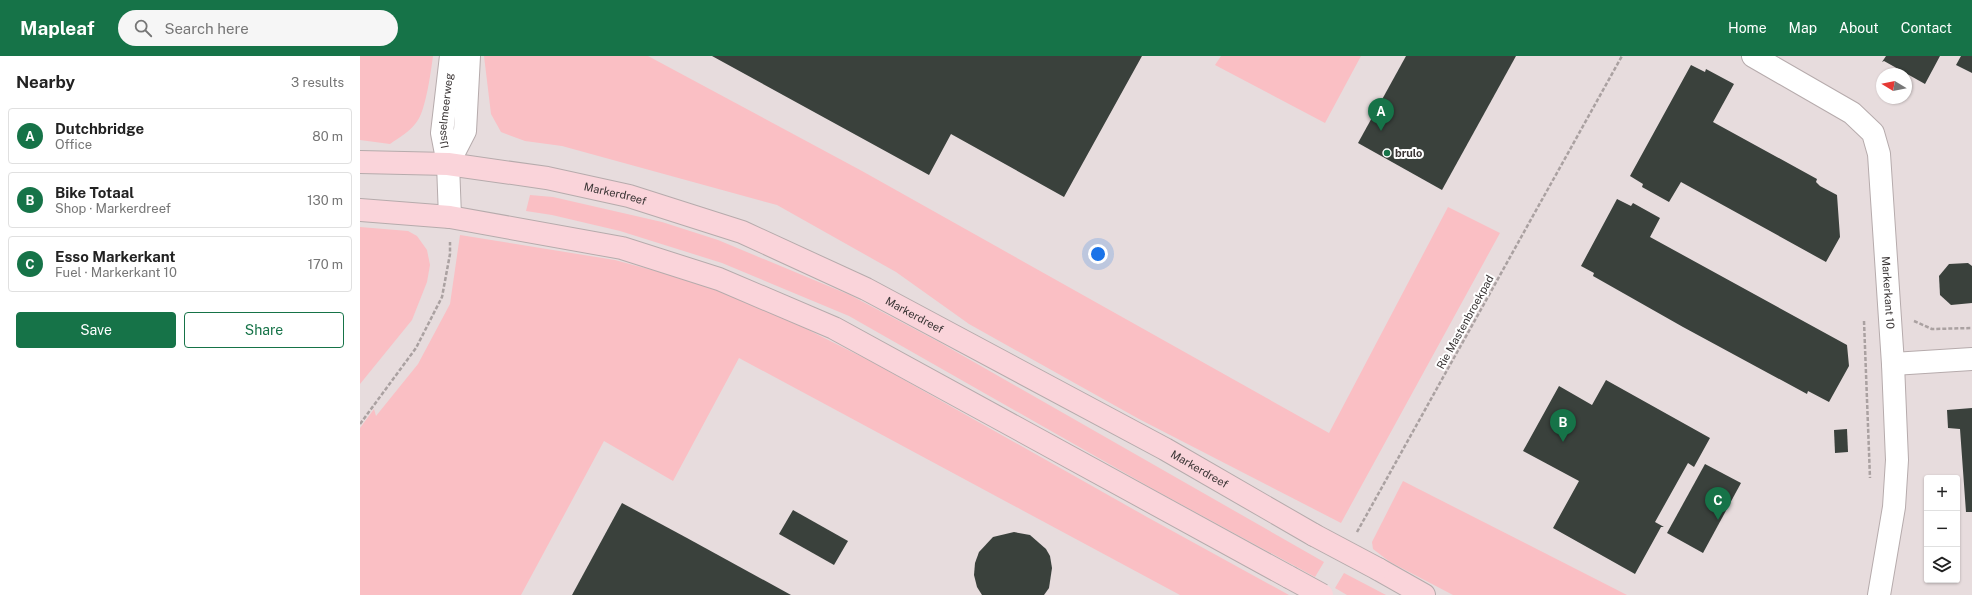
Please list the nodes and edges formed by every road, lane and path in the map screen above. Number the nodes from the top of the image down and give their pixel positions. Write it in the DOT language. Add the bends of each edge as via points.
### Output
graph roads {
  1 [pos="451,56"];
  2 [pos="469,56"];
  3 [pos="1622,56"];
  4 [pos="1753,56"];
  5 [pos="360,162"];
  6 [pos="448,164"];
  7 [pos="360,210"];
  8 [pos="450,217"];
  9 [pos="1863,315"];
  10 [pos="1890,321"];
  11 [pos="1864,322"];
  12 [pos="1972,328"];
  13 [pos="1972,359"];
  14 [pos="1893,364"];
  15 [pos="360,424"];
  16 [pos="1870,484"];
  17 [pos="1357,533"];
  18 [pos="1322,595"];
  19 [pos="1424,595"];
  20 [pos="1879,595"];
  1 -- 6 [label="street, IJsselmeerweg" via="442,133"];
  2 -- 6 [label="street, IJsselmeerweg" via="465,131"];
  3 -- 17 [label="path, Rie Mastenbroekpad"];
  4 -- 10 [label="street, Markerkant 10" via="1852,113 1873,133 1879,154"];
  5 -- 6 [label="main road, Markerdreef"];
  6 -- 8 [label="street, IJsselmeerweg"];
  6 -- 19 [label="main road, Markerdreef, bridge" via="547,178 629,196 742,232 866,289 1165,449 1314,536"];
  7 -- 8 [label="main road"];
  8 -- 15 [label="path" via="450,254 442,297 416,348"];
  8 -- 18 [label="main road, bridge" via="622,248 733,285 834,328"];
  9 -- 11 [label="path"];
  10 -- 11 [label="path"];
  10 -- 12 [label="path" via="1910,320 1932,329"];
  10 -- 14 [label="street, Markerkant 10"];
  11 -- 16 [label="path"];
  13 -- 14 [label="street"];
  14 -- 20 [label="street, Markerkant 10" via="1897,460 1894,506"];
}
